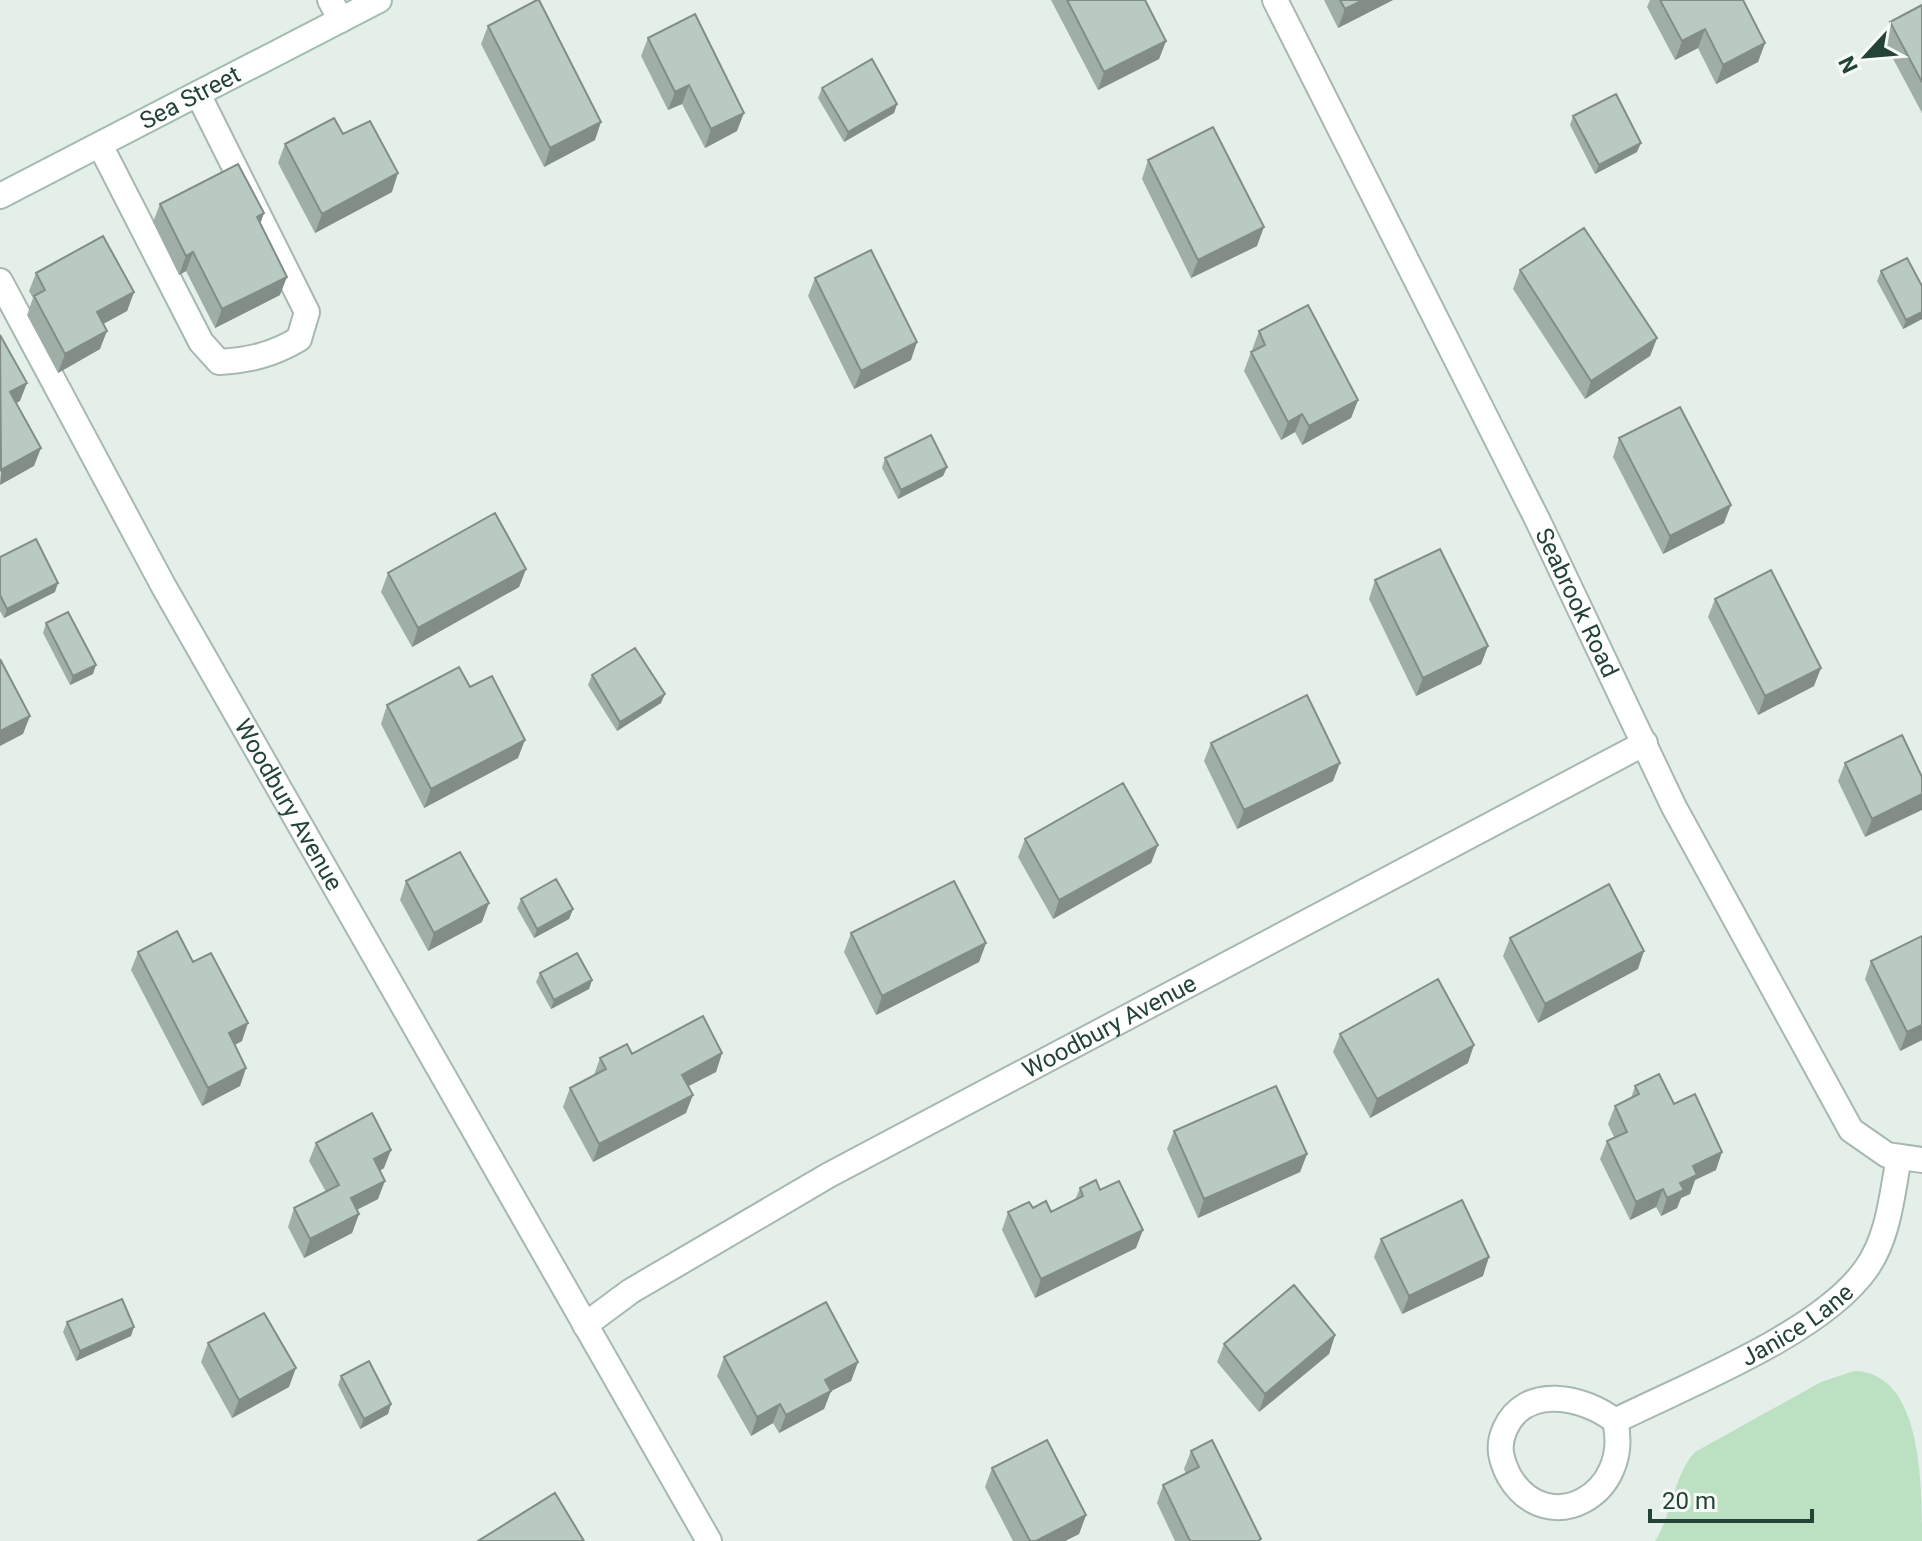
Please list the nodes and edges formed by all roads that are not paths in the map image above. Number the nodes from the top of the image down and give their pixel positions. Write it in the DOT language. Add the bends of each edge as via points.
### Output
graph roads {
  1 [pos="379,0"];
  2 [pos="1275,0"];
  3 [pos="335,10"];
  4 [pos="198,94"];
  5 [pos="100,145"];
  6 [pos="0,196"];
  7 [pos="0,281"];
  8 [pos="1645,743"];
  9 [pos="1910,1159"];
  10 [pos="585,1325"];
  11 [pos="1615,1421"];
  12 [pos="709,1541"];
  1 -- 3 [label="street, Sea Street"];
  2 -- 8 [label="street, Seabrook Road"];
  3 -- 4 [label="street, Sea Street"];
  4 -- 5 [label="street, Sea Street"];
  4 -- 5 [label="street" via="307,312 299,339 274,354 219,362 201,342"];
  5 -- 6 [label="street, Sea Street"];
  7 -- 10 [label="street, Woodbury Avenue" via="164,587"];
  8 -- 9 [label="street, Seabrook Road" via="1674,807 1851,1130 1868,1145"];
  8 -- 10 [label="street, Woodbury Avenue" via="829,1175 631,1291"];
  9 -- 11 [label="street, Janice Lane" via="1882,1239 1850,1288 1792,1330"];
  10 -- 12 [label="street, Woodbury Avenue"];
  11 -- 11 [label="street" via="1582,1401 1540,1400 1512,1417 1500,1454 1521,1496 1537,1507 1573,1511 1605,1488 1620,1441"];
}
